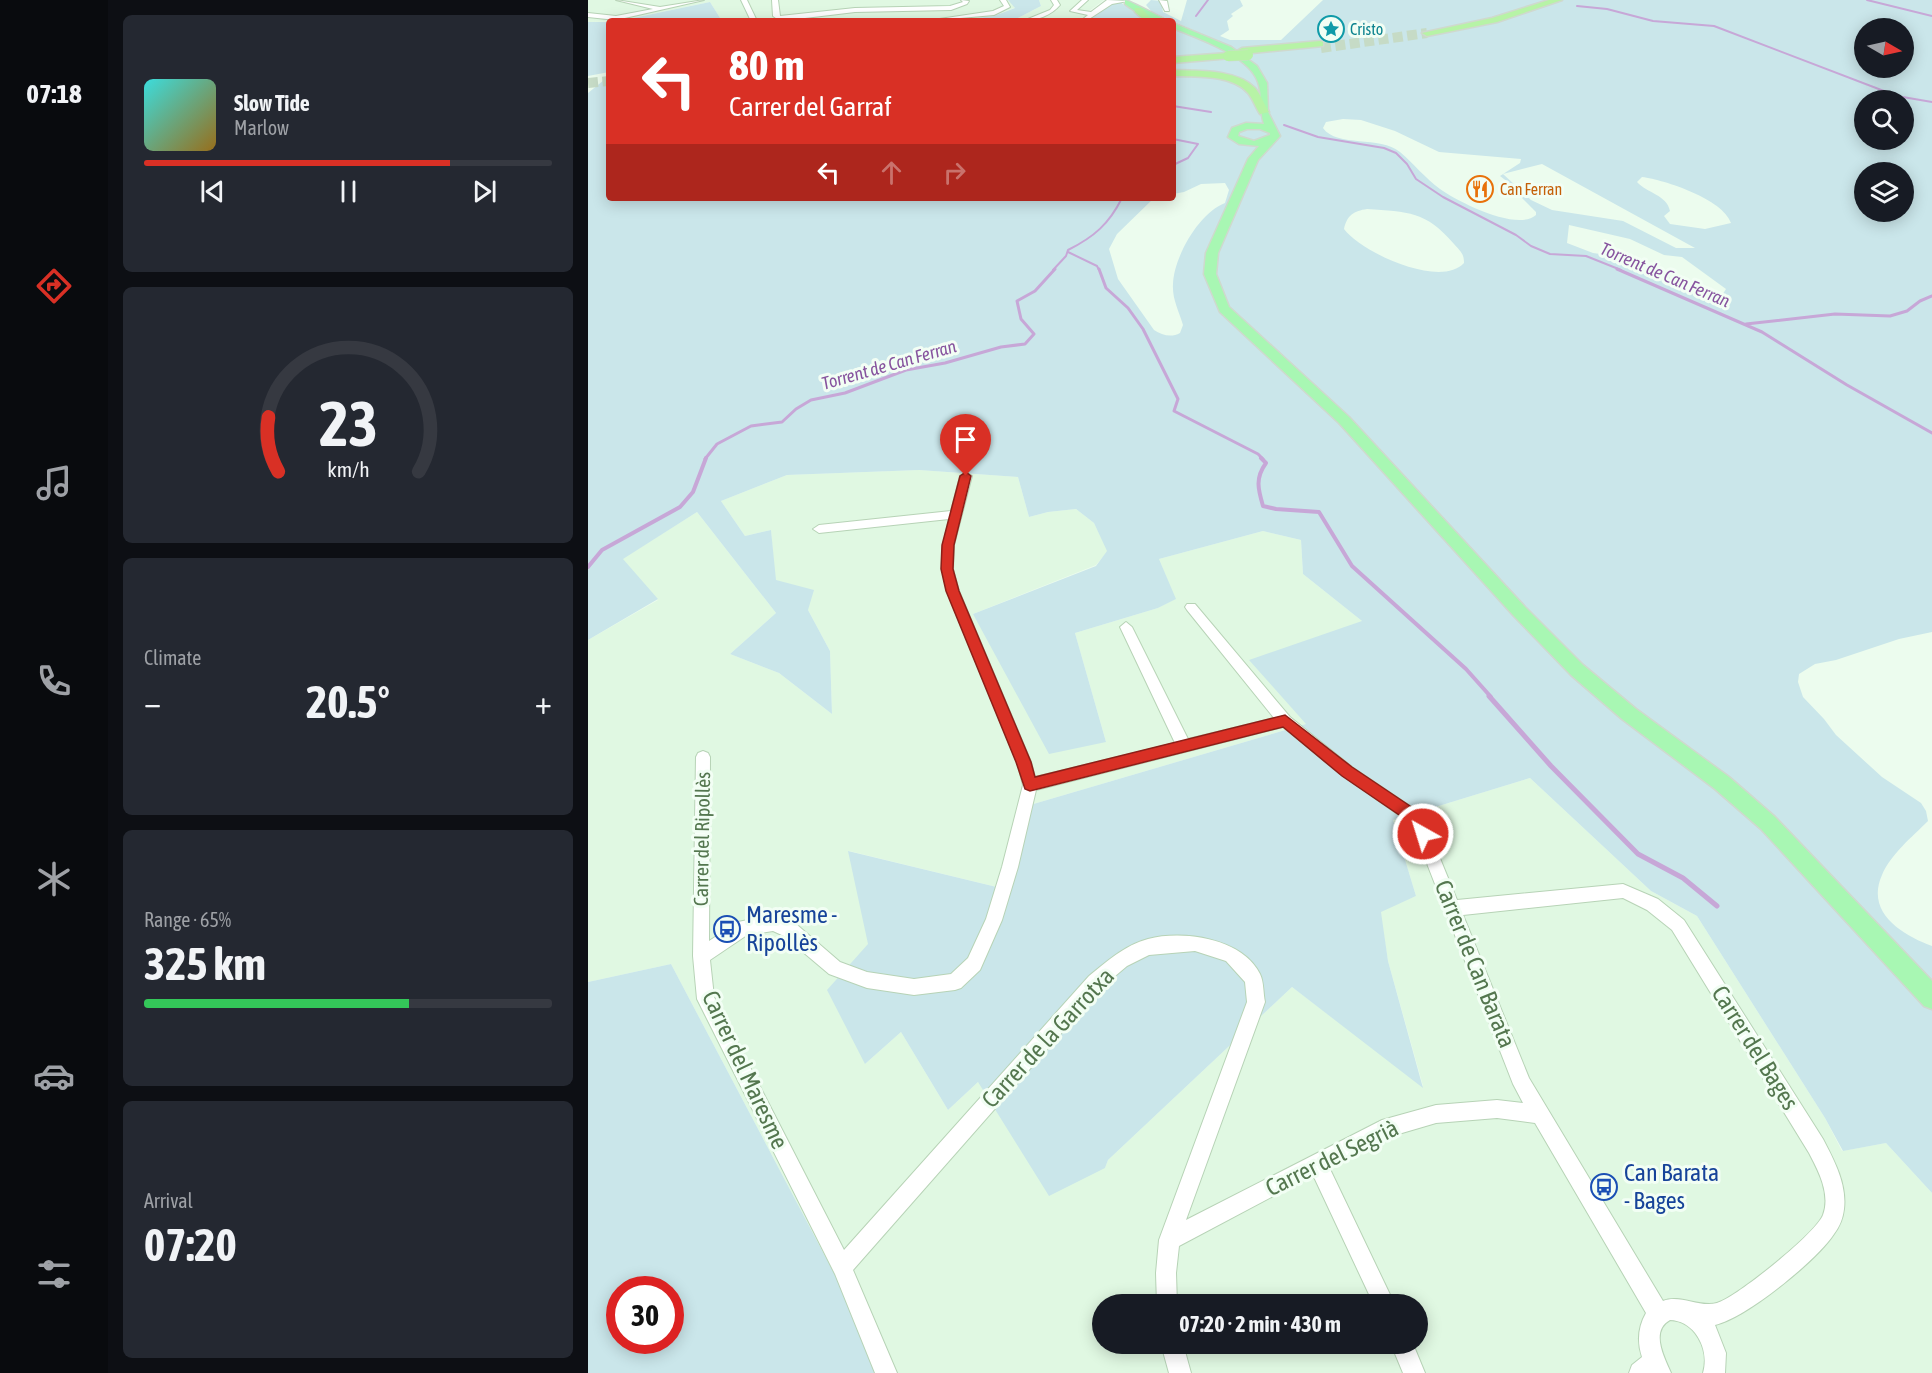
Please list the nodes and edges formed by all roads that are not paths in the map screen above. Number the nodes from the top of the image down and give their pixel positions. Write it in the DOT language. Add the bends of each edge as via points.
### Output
graph roads {
  1 [pos="619,0"];
  2 [pos="699,0"];
  3 [pos="744,0"];
  4 [pos="775,0"];
  5 [pos="963,0"];
  6 [pos="1003,0"];
  7 [pos="1054,0"];
  8 [pos="1075,0"];
  9 [pos="1110,0"];
  10 [pos="1162,0"];
  11 [pos="1544,0"];
  12 [pos="1558,0"];
  13 [pos="1084,1"];
  14 [pos="1124,1"];
  15 [pos="1142,1"];
  16 [pos="886,2"];
  17 [pos="1102,7"];
  18 [pos="663,9"];
  19 [pos="865,10"];
  20 [pos="1138,10"];
  21 [pos="1167,10"];
  22 [pos="1093,14"];
  23 [pos="588,15"];
  24 [pos="614,18"];
  25 [pos="753,18"];
  26 [pos="779,18"];
  27 [pos="798,18"];
  28 [pos="953,18"];
  29 [pos="1034,18"];
  30 [pos="1087,18"];
  31 [pos="1150,18"];
  32 [pos="606,19"];
  33 [pos="1176,26"];
  34 [pos="1321,46"];
  35 [pos="1176,58"];
  36 [pos="1176,73"];
  37 [pos="1264,112"];
  38 [pos="1248,126"];
  39 [pos="1270,129"];
  40 [pos="1239,141"];
  41 [pos="1267,141"];
  42 [pos="1253,159"];
  43 [pos="966,476"];
  44 [pos="956,514"];
  45 [pos="819,529"];
  46 [pos="1191,607"];
  47 [pos="1126,627"];
  48 [pos="1285,721"];
  49 [pos="1184,746"];
  50 [pos="703,757"];
  51 [pos="1030,785"];
  52 [pos="1453,908"];
  53 [pos="701,956"];
  54 [pos="1932,998"];
  55 [pos="1541,1115"];
  56 [pos="1317,1163"];
  57 [pos="1169,1240"];
  58 [pos="842,1267"];
  59 [pos="1167,1294"];
  60 [pos="1380,1294"];
  61 [pos="1669,1311"];
  62 [pos="1175,1354"];
  63 [pos="1405,1354"];
  64 [pos="1651,1369"];
  65 [pos="886,1373"];
  66 [pos="1180,1373"];
  67 [pos="1414,1373"];
  68 [pos="1714,1373"];
  1 -- 18 [label="street"];
  2 -- 18 [label="street"];
  3 -- 25 [label="street"];
  4 -- 26 [label="street" via="774,12"];
  5 -- 19 [label="street" via="966,2 951,8"];
  6 -- 28 [label="street" via="1007,7 994,13"];
  7 -- 29 [label="street" via="1054,10"];
  8 -- 13 [label="street"];
  9 -- 17 [label="street"];
  10 -- 21 [label="street"];
  11 -- 12 [label="highway" via="1425,31 1494,20"];
  13 -- 22 [label="street" via="1073,11"];
  14 -- 15 [label="main road"];
  14 -- 17 [label="street"];
  14 -- 20 [label="main road"];
  15 -- 31 [label="main road" via="1141,6"];
  16 -- 19 [label="street"];
  17 -- 22 [label="street"];
  18 -- 24 [label="street"];
  19 -- 27 [label="street"];
  20 -- 31 [label="highway"];
  22 -- 30 [label="street"];
  23 -- 32 [label="street"];
  33 -- 37 [label="main road" via="1228,49 1250,64 1263,83"];
  34 -- 35 [label="highway, bridge"];
  36 -- 37 [label="highway" via="1234,81 1253,92"];
  37 -- 38 [label="main road"];
  37 -- 39 [label="main road"];
  38 -- 39 [label="main road"];
  38 -- 40 [label="main road" via="1232,133"];
  39 -- 41 [label="main road" via="1275,136"];
  40 -- 41 [label="main road"];
  40 -- 42 [label="main road"];
  41 -- 42 [label="main road"];
  42 -- 54 [label="main road" via="1210,260 1213,286 1224,309 1344,420 1578,670 1768,823"];
  43 -- 44 [label="street"];
  44 -- 45 [label="street"];
  44 -- 51 [label="street" via="947,569 953,591"];
  46 -- 48 [label="street, Carrer de Can Barata"];
  47 -- 49 [label="street"];
  48 -- 49 [label="street"];
  48 -- 52 [label="street, Carrer de Can Barata" via="1408,813 1423,834"];
  49 -- 51 [label="street"];
  50 -- 53 [label="street, Carrer del Ripollès"];
  51 -- 53 [label="street" via="994,920 974,964 955,982 914,987 867,980 835,968 790,930 773,923 744,928"];
  52 -- 55 [label="street, Carrer de Can Barata" via="1522,1084"];
  52 -- 61 [label="street, Carrer del Bages" via="1623,891 1653,903 1678,925 1816,1146 1834,1191 1832,1222 1820,1239 1746,1299 1723,1312 1713,1315"];
  53 -- 58 [label="street, Carrer del Maresme" via="706,999"];
  55 -- 56 [label="street, Carrer del Segrià" via="1497,1109 1436,1114 1382,1130"];
  55 -- 61 [label="street, Carrer de Can Barata"];
  56 -- 57 [label="street, Carrer del Segrià"];
  56 -- 60 [label="street"];
  57 -- 58 [label="street, Carrer de la Garrotxa" via="1256,1002 1253,978 1231,955 1194,943 1148,947 1122,960 1095,982"];
  57 -- 59 [label="street, Carrer de la Garrotxa"];
  58 -- 65 [label="street, Carrer del Maresme"];
  61 -- 64 [label="street" via="1651,1321"];
  61 -- 68 [label="street" via="1691,1315 1701,1324 1716,1354"];
  62 -- 66 [label="street"];
  63 -- 67 [label="street"];
}
